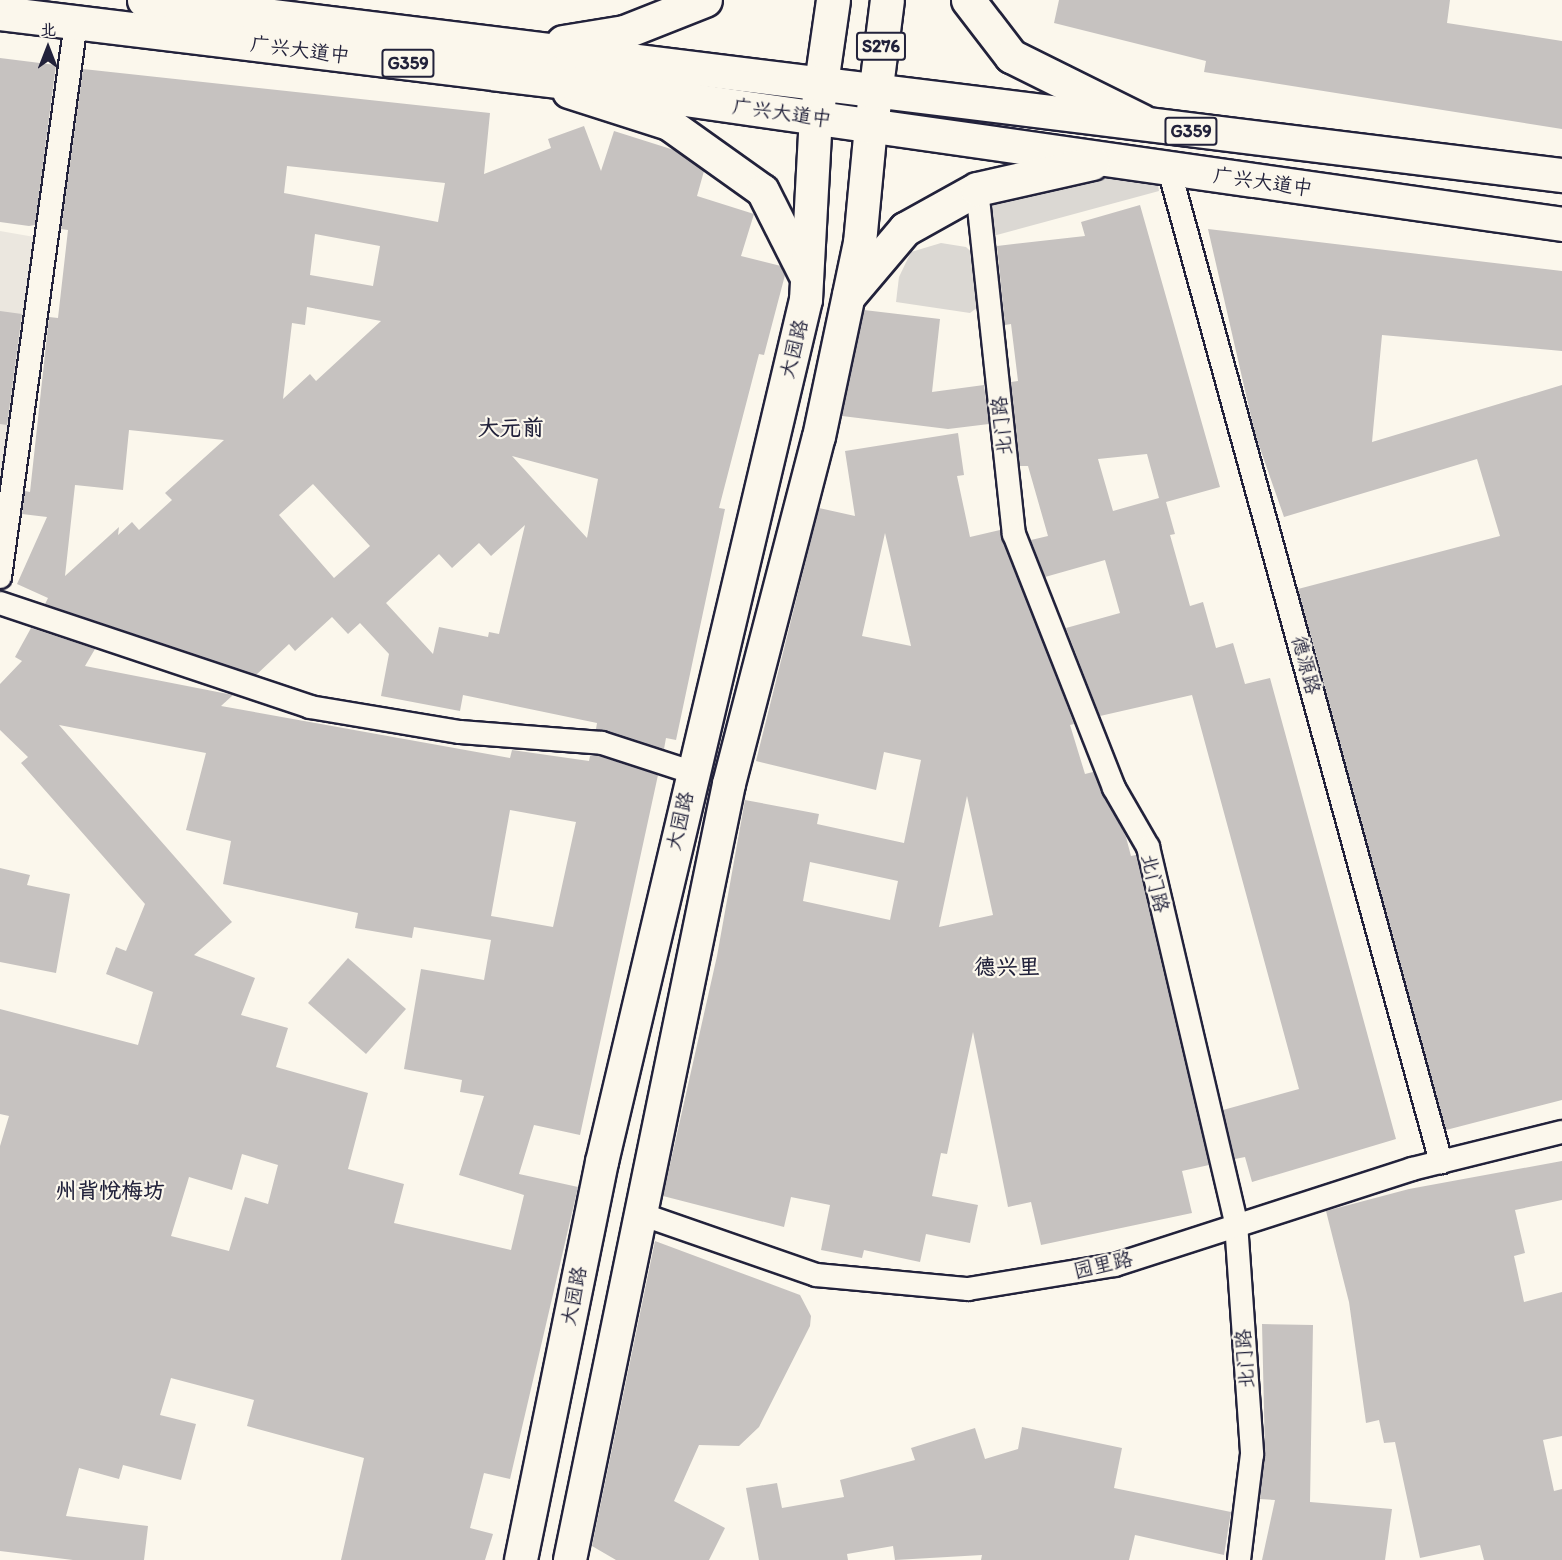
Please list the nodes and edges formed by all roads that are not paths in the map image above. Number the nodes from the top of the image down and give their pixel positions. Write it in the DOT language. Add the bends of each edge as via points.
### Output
graph roads {
  1 [pos="144,0"];
  2 [pos="705,0"];
  3 [pos="833,0"];
  4 [pos="887,0"];
  5 [pos="968,0"];
  6 [pos="247,7"];
  7 [pos="0,13"];
  8 [pos="76,22"];
  9 [pos="524,63"];
  10 [pos="822,82"];
  11 [pos="876,92"];
  12 [pos="816,118"];
  13 [pos="871,126"];
  14 [pos="1152,126"];
  15 [pos="1113,159"];
  16 [pos="1169,169"];
  17 [pos="1562,175"];
  18 [pos="977,189"];
  19 [pos="1562,224"];
  20 [pos="807,279"];
  21 [pos="849,295"];
  22 [pos="0,577"];
  23 [pos="0,603"];
  24 [pos="691,772"];
  25 [pos="1562,1132"];
  26 [pos="1441,1162"];
  27 [pos="638,1213"];
  28 [pos="1236,1223"];
  29 [pos="521,1560"];
  30 [pos="570,1560"];
  31 [pos="1239,1560"];
  1 -- 6 [label="main road, 广兴大道中 / G359"];
  2 -- 9 [label="main road" via="624,32"];
  3 -- 10 [label="main road, S276"];
  4 -- 11 [label="main road, S276"];
  5 -- 14 [label="main road" via="1011,56"];
  6 -- 9 [label="main road, 广兴大道中 / G359"];
  7 -- 8 [label="main road, 广兴大道中 / G359"];
  8 -- 9 [label="main road, 广兴大道中 / G359"];
  8 -- 22 [label="street"];
  9 -- 10 [label="main road, 广兴大道中 / G359"];
  9 -- 12 [label="main road, 广兴大道中 / G359"];
  9 -- 20 [label="main road" via="669,124 763,190"];
  10 -- 11 [label="main road, 广兴大道中 / G359"];
  10 -- 12 [label="main road, 大园路 / S276"];
  11 -- 13 [label="main road, 大园路 / S276"];
  11 -- 14 [label="main road, 广兴大道中 / G359"];
  12 -- 13 [label="main road, 广兴大道中 / G359"];
  12 -- 20 [label="main road, 大园路"];
  13 -- 15 [label="main road, 广兴大道中 / G359"];
  13 -- 21 [label="main road, 大园路" via="860,243"];
  14 -- 17 [label="main road, 广兴大道中 / G359"];
  15 -- 16 [label="main road, 广兴大道中 / G359"];
  15 -- 18 [label="main road"];
  16 -- 19 [label="main road, 广兴大道中 / G359"];
  16 -- 26 [label="street, 德源路"];
  18 -- 21 [label="main road" via="905,230"];
  18 -- 28 [label="street, 北门路" via="1014,534 1114,788 1148,847"];
  20 -- 24 [label="main road, 大园路" via="806,300"];
  21 -- 27 [label="main road, 大园路" via="819,437 729,784"];
  23 -- 24 [label="street" via="310,707 460,732 602,743"];
  24 -- 29 [label="main road, 大园路" via="593,1200"];
  25 -- 26 [label="street, 园里路"];
  26 -- 28 [label="street, 园里路"];
  27 -- 28 [label="street, 园里路" via="816,1275 968,1289 1115,1265"];
  27 -- 30 [label="main road, 大园路"];
  28 -- 31 [label="street, 北门路" via="1252,1454"];
}
